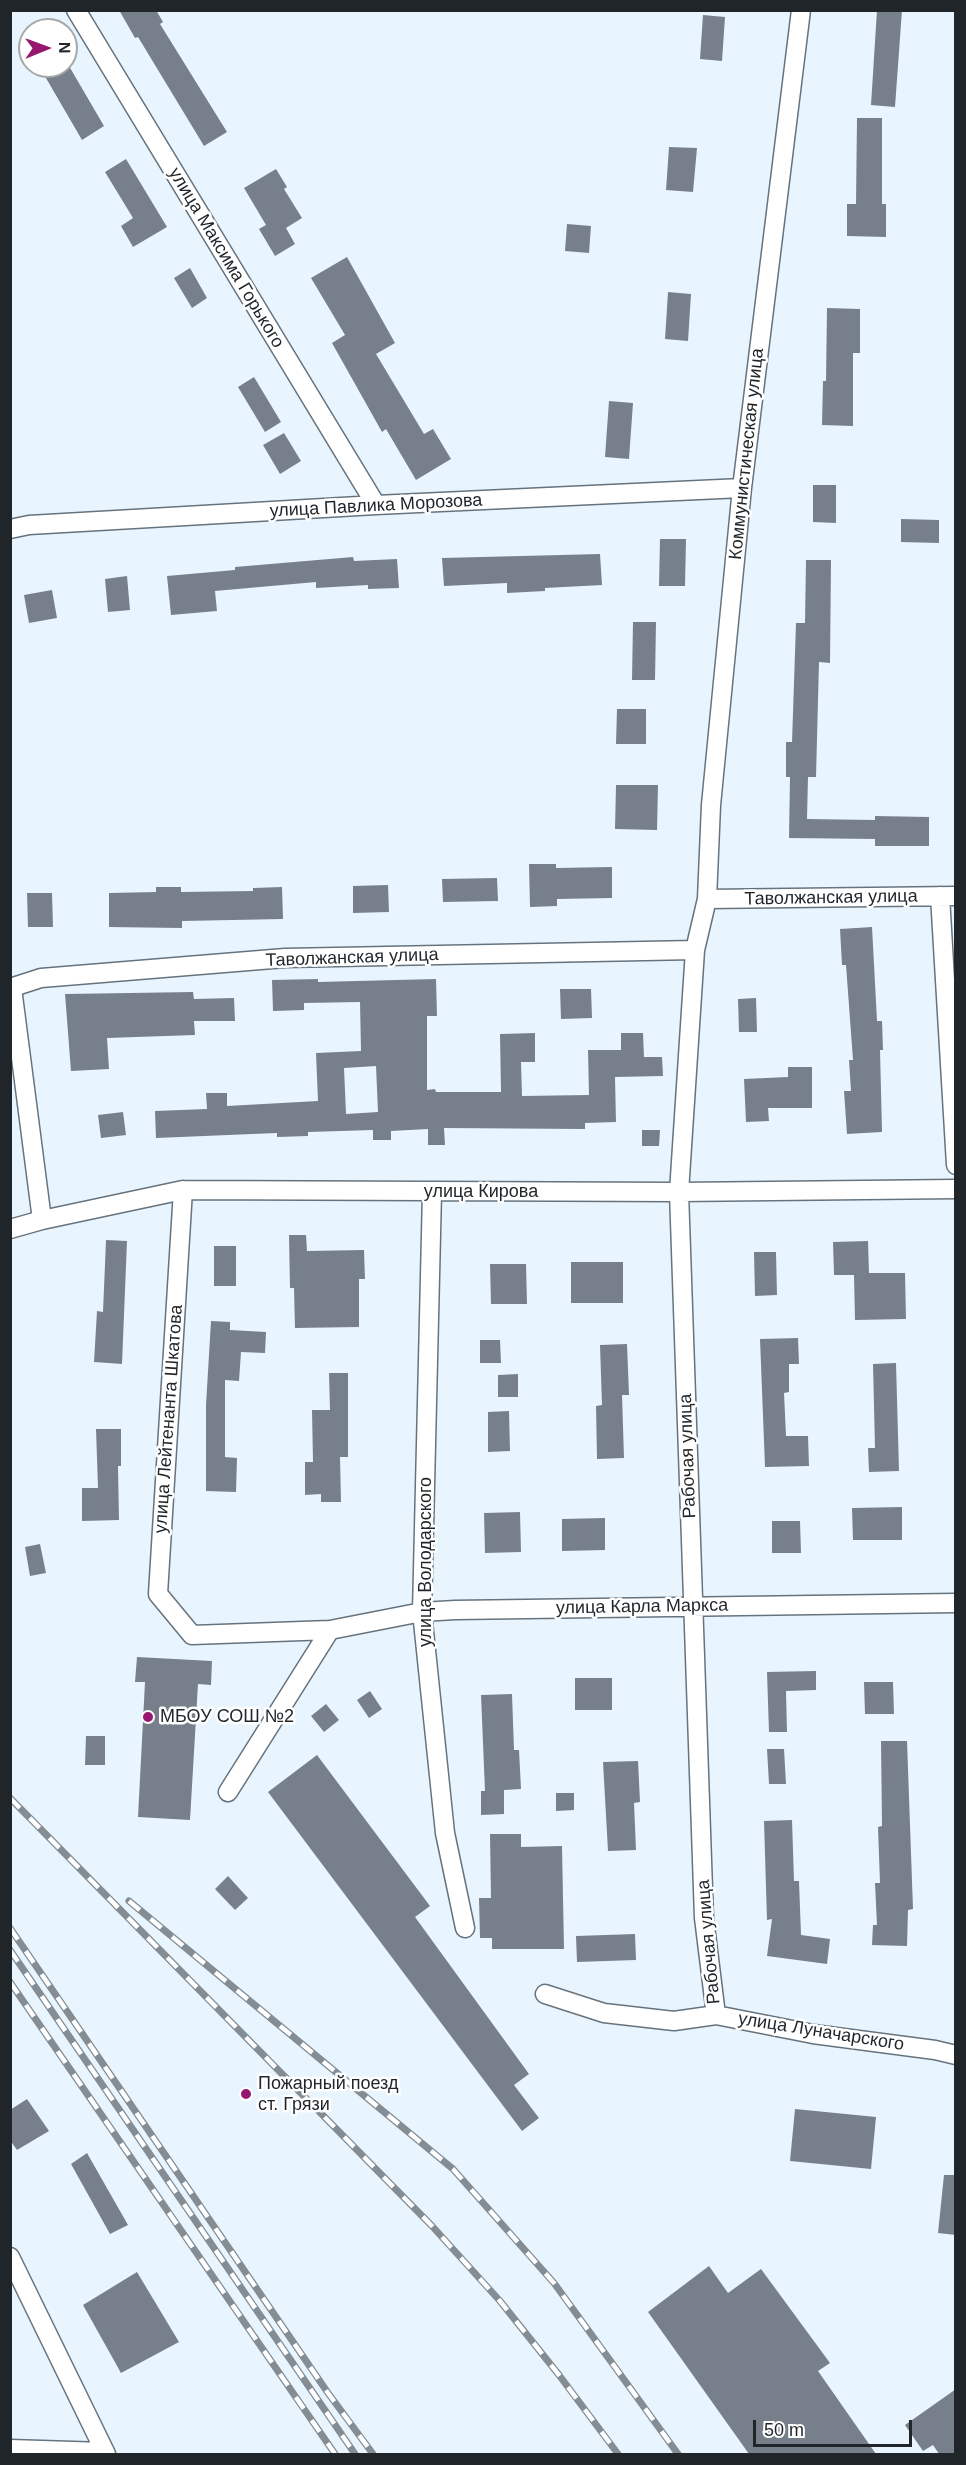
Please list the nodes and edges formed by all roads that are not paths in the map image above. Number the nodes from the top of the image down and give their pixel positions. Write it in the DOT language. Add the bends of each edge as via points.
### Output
graph roads {
  1 [pos="75,10"];
  2 [pos="801,10"];
  3 [pos="742,488"];
  4 [pos="376,505"];
  5 [pos="10,529"];
  6 [pos="948,896"];
  7 [pos="706,899"];
  8 [pos="695,950"];
  9 [pos="11,988"];
  10 [pos="956,1164"];
  11 [pos="183,1190"];
  12 [pos="956,1190"];
  13 [pos="432,1192"];
  14 [pos="680,1192"];
  15 [pos="42,1220"];
  16 [pos="10,1229"];
  17 [pos="956,1603"];
  18 [pos="693,1606"];
  19 [pos="422,1612"];
  20 [pos="330,1630"];
  21 [pos="192,1635"];
  22 [pos="228,1792"];
  23 [pos="465,1928"];
  24 [pos="545,1994"];
  25 [pos="716,2014"];
  26 [pos="956,2055"];
  27 [pos="10,2257"];
  28 [pos="10,2449"];
  29 [pos="105,2453"];
  1 -- 4 [label="street, улица Максима Горького"];
  2 -- 3 [label="street, Коммунистическая улица"];
  3 -- 4 [label="street, улица Павлика Морозова"];
  3 -- 7 [label="street, Коммунистическая улица" via="711,805"];
  4 -- 5 [label="street, улица Павлика Морозова"];
  6 -- 7 [label="street, Таволжанская улица"];
  6 -- 10 [label="street"];
  7 -- 8 [label="street, Рабочая улица"];
  8 -- 9 [label="street, Таволжанская улица" via="285,958 41,978"];
  8 -- 14 [label="street, Рабочая улица"];
  9 -- 15 [label="street"];
  11 -- 13 [label="street, улица Кирова"];
  11 -- 15 [label="street, улица Кирова"];
  11 -- 21 [label="street, улица Лейтенанта Шкатова" via="158,1594"];
  12 -- 14 [label="street, улица Кирова"];
  13 -- 14 [label="street, улица Кирова"];
  13 -- 19 [label="street, улица Володарского"];
  14 -- 18 [label="street, Рабочая улица"];
  15 -- 16 [label="street, улица Кирова"];
  17 -- 18 [label="street, улица Карла Маркса"];
  18 -- 19 [label="street, улица Карла Маркса"];
  18 -- 25 [label="street, Рабочая улица" via="704,1918"];
  19 -- 20 [label="street, улица Карла Маркса"];
  19 -- 23 [label="street, улица Володарского" via="445,1833"];
  20 -- 21 [label="street, улица Карла Маркса"];
  20 -- 22 [label="street"];
  24 -- 25 [label="street, улица Луначарского" via="604,2013 674,2021"];
  25 -- 26 [label="street, улица Луначарского" via="813,2034"];
  27 -- 29 [label="street"];
  28 -- 29 [label="street"];
}
